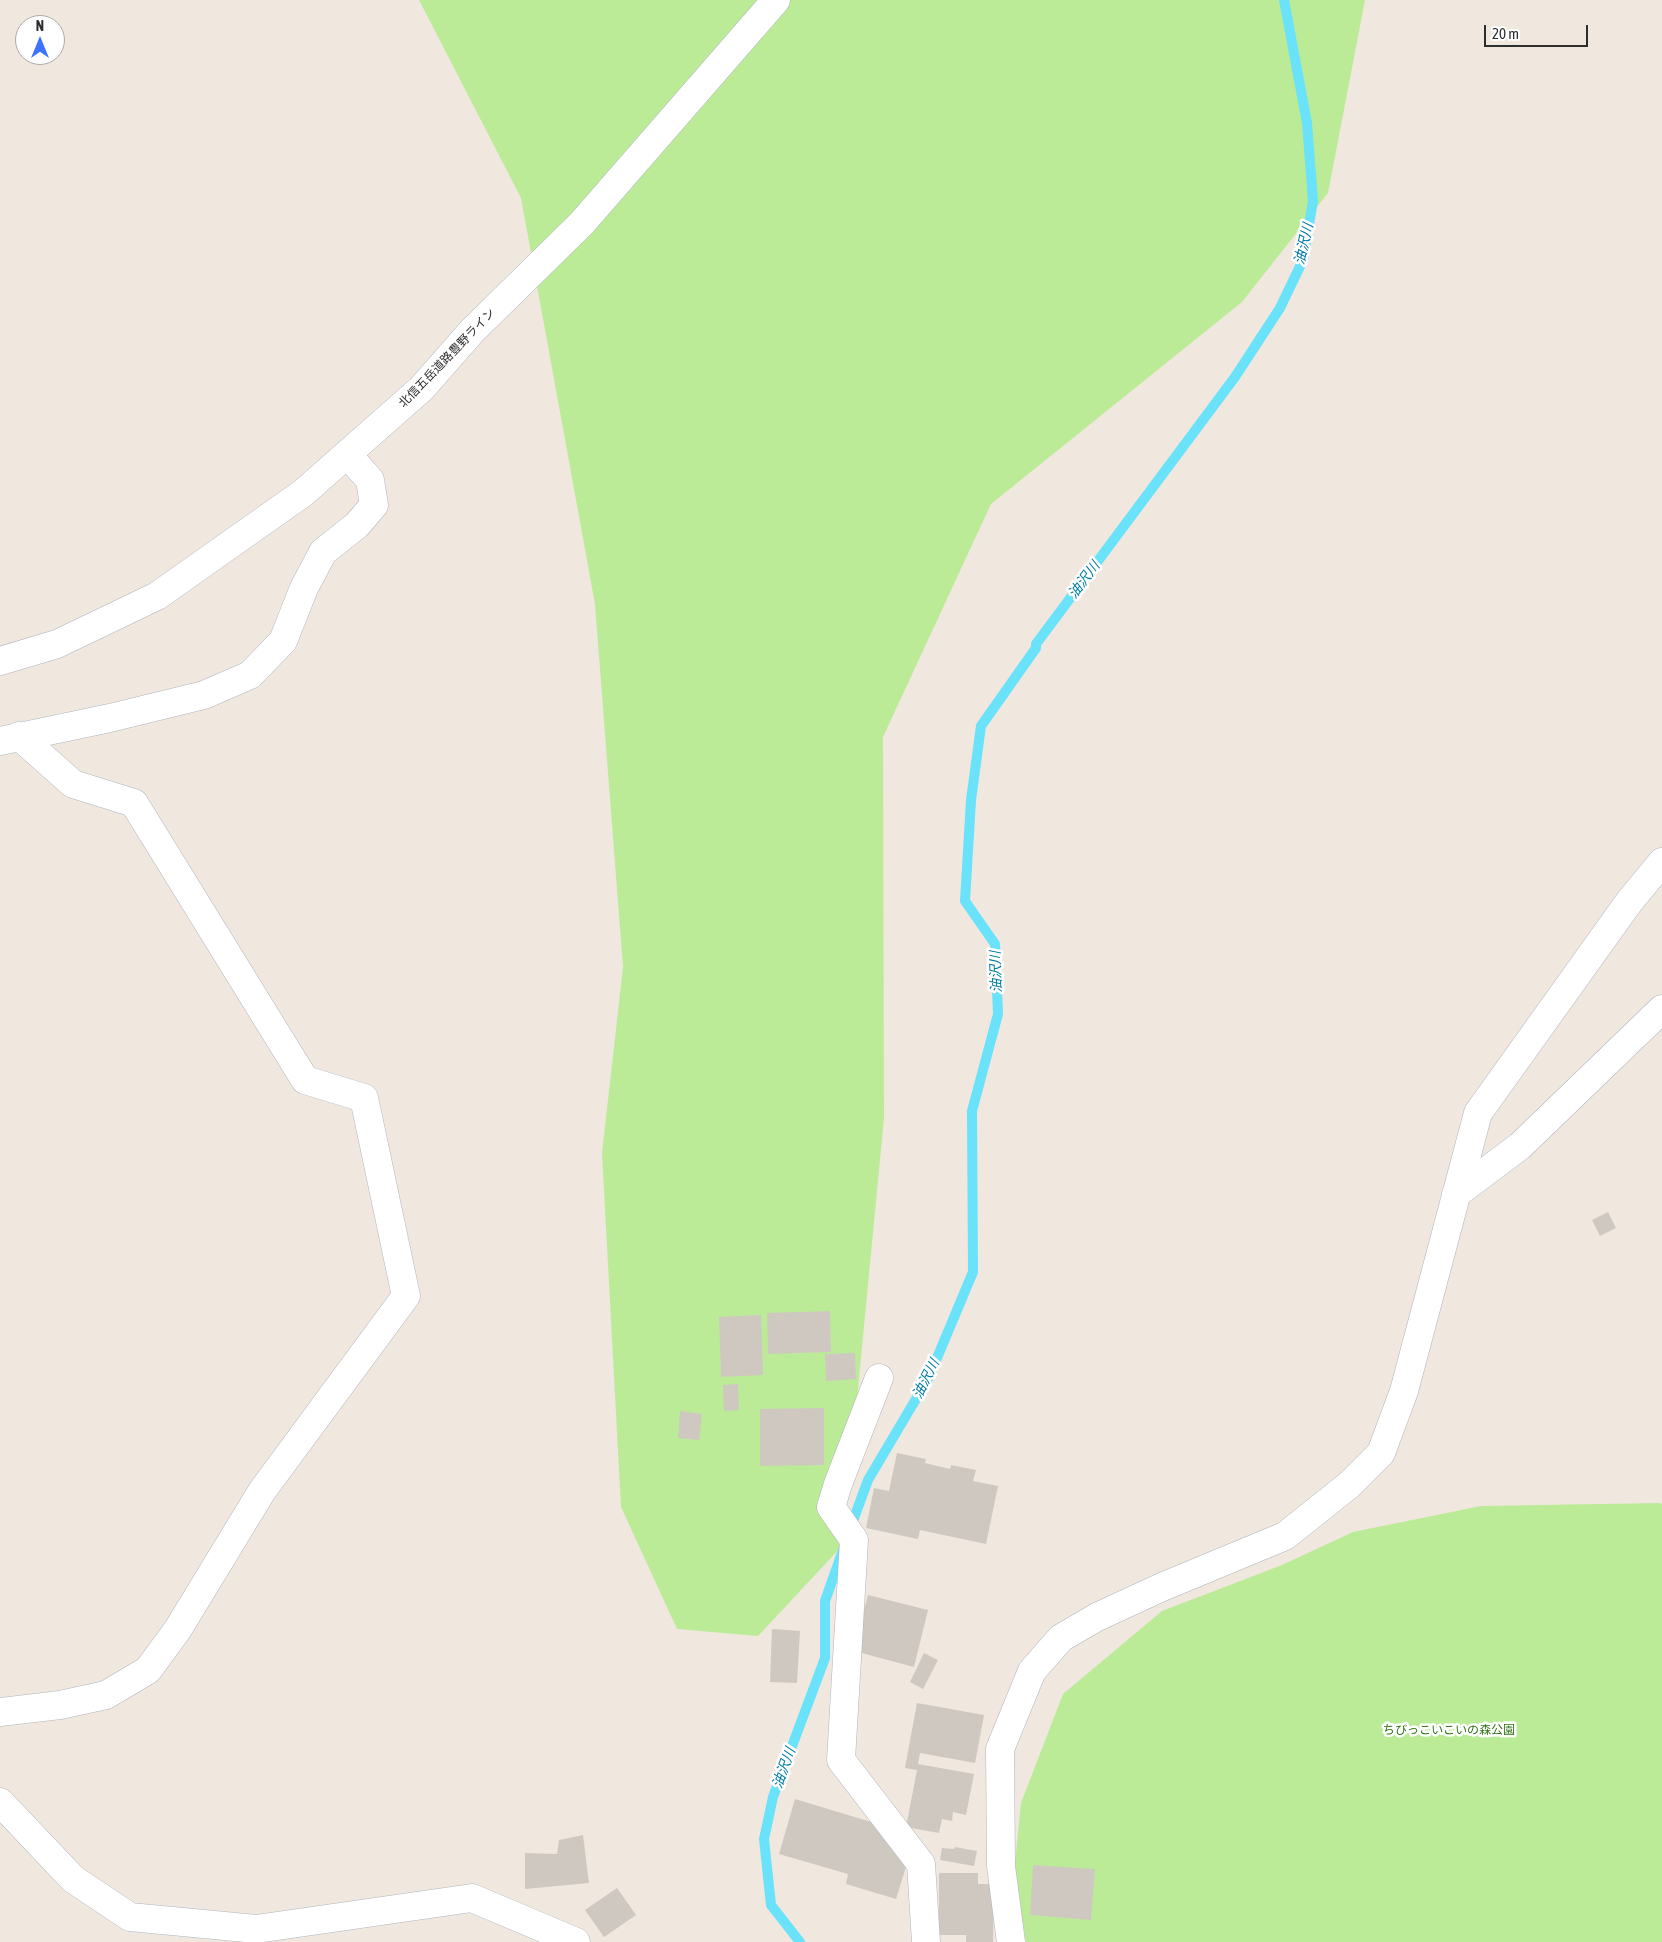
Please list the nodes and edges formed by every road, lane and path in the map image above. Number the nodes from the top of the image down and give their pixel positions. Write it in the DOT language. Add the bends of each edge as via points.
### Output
graph roads {
  1 [pos="776,0"];
  2 [pos="346,454"];
  3 [pos="0,661"];
  4 [pos="10,738"];
  5 [pos="1662,862"];
  6 [pos="1662,1009"];
  7 [pos="1456,1194"];
  8 [pos="879,1378"];
  9 [pos="0,1712"];
  10 [pos="0,1802"];
  11 [pos="576,1942"];
  12 [pos="926,1942"];
  13 [pos="1011,1942"];
  1 -- 2 [label="street, 北信五岳道路豊野ライン" via="582,223 472,331 422,388"];
  2 -- 3 [label="street, 北信五岳道路豊野ライン" via="303,492 157,596 57,644"];
  2 -- 4 [label="street" via="370,480 374,505 357,525 323,552 304,588 283,641 250,675 204,695"];
  4 -- 9 [label="street" via="73,784 134,803 305,1080 364,1098 406,1296 262,1491 178,1630 148,1670 106,1696"];
  5 -- 7 [label="street" via="1629,902 1478,1113"];
  6 -- 7 [label="street" via="1520,1146"];
  7 -- 13 [label="street" via="1404,1391 1381,1453 1348,1485 1285,1536 1097,1617 1062,1638 1032,1671 1000,1749 1001,1866"];
  8 -- 12 [label="street" via="831,1507 854,1540 841,1760 921,1864"];
  10 -- 11 [label="street" via="73,1879 130,1917 256,1929 472,1898"];
}
